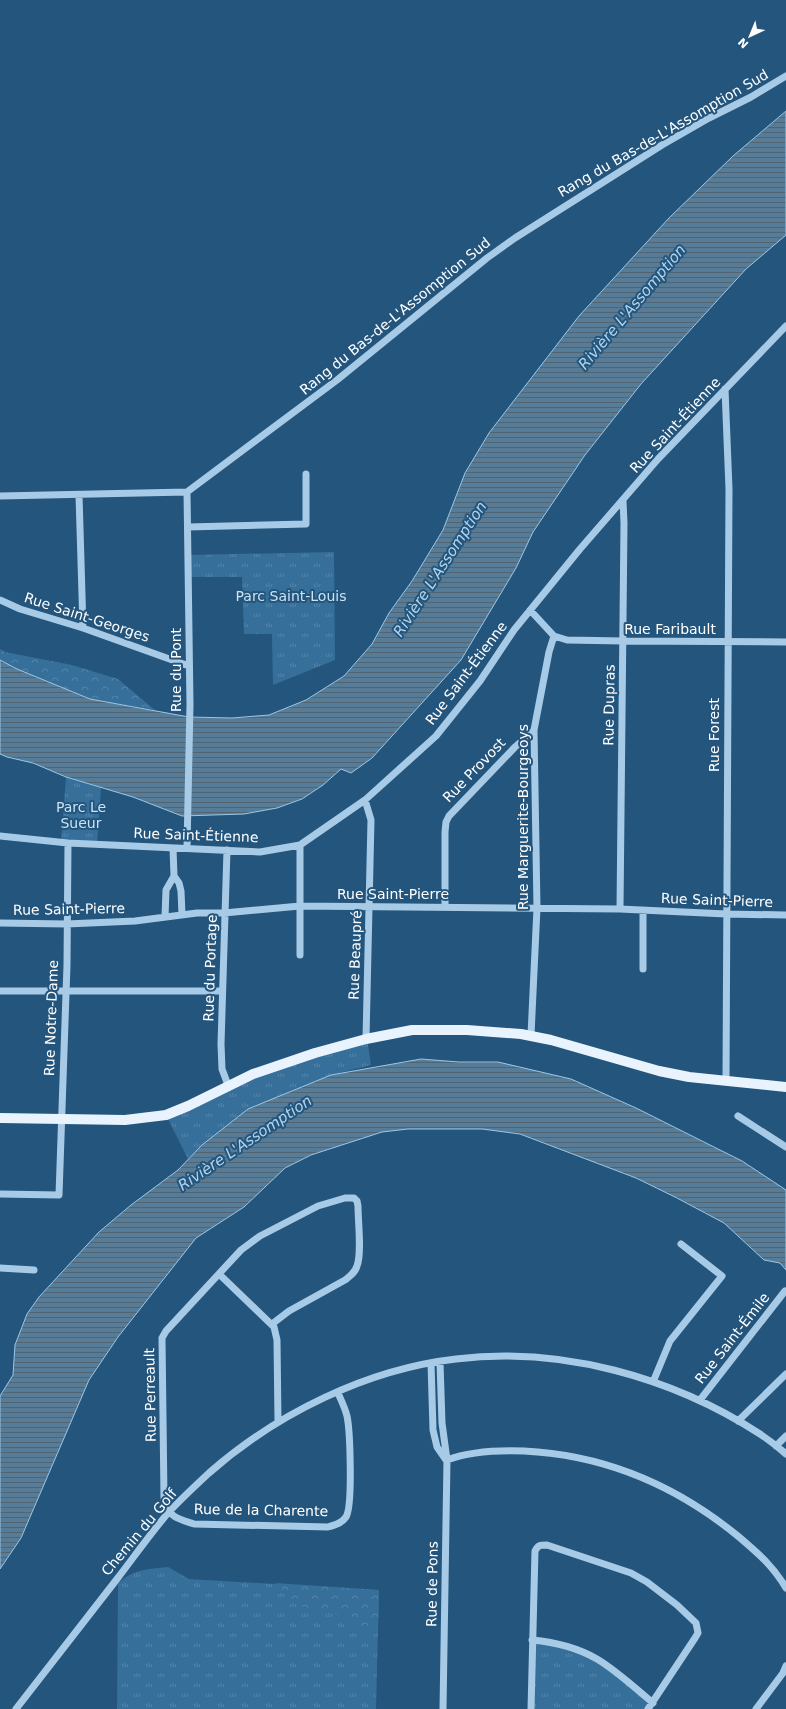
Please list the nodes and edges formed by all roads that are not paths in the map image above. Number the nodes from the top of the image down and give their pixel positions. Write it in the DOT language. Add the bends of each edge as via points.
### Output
graph roads {
  1 [pos="786,76"];
  2 [pos="786,326"];
  3 [pos="725,390"];
  4 [pos="306,474"];
  5 [pos="187,492"];
  6 [pos="80,495"];
  7 [pos="0,496"];
  8 [pos="623,501"];
  9 [pos="188,527"];
  10 [pos="0,600"];
  11 [pos="530,610"];
  12 [pos="84,628"];
  13 [pos="554,636"];
  14 [pos="623,641"];
  15 [pos="728,642"];
  16 [pos="786,642"];
  17 [pos="189,666"];
  18 [pos="534,730"];
  19 [pos="365,800"];
  20 [pos="0,836"];
  21 [pos="68,843"];
  22 [pos="300,845"];
  23 [pos="173,848"];
  24 [pos="187,848"];
  25 [pos="226,850"];
  26 [pos="174,876"];
  27 [pos="300,906"];
  28 [pos="369,907"];
  29 [pos="445,908"];
  30 [pos="537,908"];
  31 [pos="620,909"];
  32 [pos="643,911"];
  33 [pos="224,913"];
  34 [pos="726,914"];
  35 [pos="182,915"];
  36 [pos="786,915"];
  37 [pos="165,917"];
  38 [pos="0,923"];
  39 [pos="67,924"];
  40 [pos="300,955"];
  41 [pos="643,969"];
  42 [pos="66,990"];
  43 [pos="0,991"];
  44 [pos="222,991"];
  45 [pos="531,1035"];
  46 [pos="366,1039"];
  47 [pos="726,1080"];
  48 [pos="228,1085"];
  49 [pos="786,1086"];
  50 [pos="738,1116"];
  51 [pos="0,1118"];
  52 [pos="61,1119"];
  53 [pos="786,1147"];
  54 [pos="0,1194"];
  55 [pos="681,1244"];
  56 [pos="0,1268"];
  57 [pos="34,1270"];
  58 [pos="219,1274"];
  59 [pos="785,1291"];
  60 [pos="272,1324"];
  61 [pos="440,1362"];
  62 [pos="431,1363"];
  63 [pos="786,1374"];
  64 [pos="653,1382"];
  65 [pos="338,1393"];
  66 [pos="700,1400"];
  67 [pos="738,1421"];
  68 [pos="278,1422"];
  69 [pos="786,1436"];
  70 [pos="776,1446"];
  71 [pos="786,1454"];
  72 [pos="447,1460"];
  73 [pos="168,1513"];
  74 [pos="786,1588"];
  75 [pos="532,1640"];
  76 [pos="786,1666"];
  77 [pos="653,1703"];
  78 [pos="16,1709"];
  79 [pos="444,1709"];
  80 [pos="531,1709"];
  81 [pos="648,1709"];
  82 [pos="756,1709"];
  1 -- 5 [label="street, Rang du Bas-de-L'Assomption Sud" via="619,171 515,238 337,380"];
  2 -- 3 [label="street, Rue Saint-Étienne"];
  3 -- 8 [label="street, Rue Saint-Étienne" via="658,459"];
  3 -- 15 [label="street, Rue Forest" via="729,490"];
  4 -- 9 [label="street" via="306,524"];
  5 -- 6 [label="street"];
  5 -- 9 [label="street, Rue du Pont"];
  6 -- 7 [label="street"];
  6 -- 12 [label="street"];
  8 -- 11 [label="street, Rue Saint-Étienne"];
  8 -- 14 [label="street, Rue Dupras"];
  9 -- 17 [label="street, Rue du Pont"];
  10 -- 12 [label="street, Rue Saint-Georges" via="20,609"];
  11 -- 13 [label="street"];
  11 -- 19 [label="street, Rue Saint-Étienne" via="480,682 436,736"];
  12 -- 17 [label="street, Rue Saint-Georges"];
  13 -- 14 [label="street, Rue Faribault" via="567,640"];
  13 -- 18 [label="street, Rue Marguerite-Bourgeoys"];
  14 -- 15 [label="street, Rue Faribault"];
  14 -- 31 [label="street, Rue Dupras"];
  15 -- 16 [label="street, Rue Faribault"];
  15 -- 34 [label="street, Rue Forest"];
  17 -- 24 [label="street, Rue du Pont"];
  18 -- 29 [label="street, Rue Provost" via="448,816 445,832"];
  18 -- 30 [label="street, Rue Marguerite-Bourgeoys"];
  19 -- 22 [label="street, Rue Saint-Étienne"];
  19 -- 28 [label="street, Rue Beaupré" via="371,820"];
  20 -- 21 [label="street, Rue Saint-Étienne"];
  21 -- 23 [label="street, Rue Saint-Étienne"];
  21 -- 39 [label="street, Rue Notre-Dame"];
  22 -- 25 [label="street, Rue Saint-Étienne" via="260,852"];
  22 -- 27 [label="street"];
  23 -- 24 [label="street, Rue Saint-Étienne"];
  23 -- 26 [label="street"];
  24 -- 25 [label="street, Rue Saint-Étienne"];
  25 -- 33 [label="street, Rue du Portage"];
  26 -- 35 [label="street" via="182,891"];
  26 -- 37 [label="street" via="166,890"];
  27 -- 28 [label="street, Rue Saint-Pierre"];
  27 -- 33 [label="street, Rue Saint-Pierre"];
  27 -- 40 [label="street"];
  28 -- 29 [label="street, Rue Saint-Pierre"];
  28 -- 46 [label="street, Rue Beaupré"];
  29 -- 30 [label="street, Rue Saint-Pierre"];
  30 -- 31 [label="street, Rue Saint-Pierre"];
  30 -- 45 [label="street, Rue Marguerite-Bourgeoys"];
  31 -- 32 [label="street, Rue Saint-Pierre"];
  32 -- 34 [label="street, Rue Saint-Pierre"];
  32 -- 41 [label="street"];
  33 -- 35 [label="street, Rue Saint-Pierre"];
  33 -- 44 [label="street, Rue du Portage"];
  34 -- 36 [label="street, Rue Saint-Pierre"];
  34 -- 47 [label="street, Rue Forest"];
  35 -- 37 [label="street, Rue Saint-Pierre"];
  37 -- 39 [label="street, Rue Saint-Pierre"];
  38 -- 39 [label="street, Rue Saint-Pierre"];
  39 -- 42 [label="street, Rue Notre-Dame"];
  42 -- 43 [label="street"];
  42 -- 44 [label="street"];
  42 -- 52 [label="street, Rue Notre-Dame"];
  44 -- 48 [label="street, Rue du Portage" via="222,1069"];
  45 -- 46 [label="main road" via="484,1030 424,1029"];
  45 -- 47 [label="main road" via="659,1071"];
  46 -- 48 [label="main road" via="314,1053"];
  47 -- 49 [label="main road"];
  48 -- 52 [label="main road" via="166,1115 125,1120"];
  50 -- 53 [label="street"];
  51 -- 52 [label="main road"];
  52 -- 54 [label="street, Rue Notre-Dame" via="59,1195"];
  55 -- 64 [label="street" via="722,1276 670,1341"];
  56 -- 57 [label="street"];
  58 -- 60 [label="street"];
  58 -- 60 [label="street, Rue Perreault" via="241,1250 260,1236 318,1206 354,1198 358,1206 358,1256 353,1274 288,1311"];
  58 -- 73 [label="street, Rue Perreault" via="162,1338 164,1498"];
  59 -- 66 [label="street, Rue Saint-Émile"];
  60 -- 68 [label="street" via="277,1340"];
  61 -- 62 [label="street, Chemin du Golf"];
  61 -- 64 [label="street, Chemin du Golf" via="516,1356 557,1360"];
  61 -- 72 [label="street, Rue de Pons" via="442,1423"];
  62 -- 65 [label="street, Chemin du Golf" via="392,1372"];
  62 -- 72 [label="street" via="433,1430 437,1447"];
  63 -- 67 [label="street"];
  64 -- 66 [label="street, Chemin du Golf"];
  65 -- 68 [label="street, Chemin du Golf"];
  65 -- 73 [label="street, Rue de la Charente" via="349,1430 349,1504 346,1516 339,1524 328,1527 194,1524"];
  66 -- 67 [label="street, Chemin du Golf"];
  67 -- 70 [label="street, Chemin du Golf"];
  68 -- 73 [label="street, Chemin du Golf" via="218,1466"];
  69 -- 70 [label="street"];
  70 -- 71 [label="street, Chemin du Golf"];
  72 -- 74 [label="street" via="487,1451 540,1452 584,1458 647,1479 667,1488 717,1519 764,1557"];
  72 -- 79 [label="street, Rue de Pons"];
  73 -- 78 [label="street, Chemin du Golf"];
  75 -- 77 [label="street" via="572,1649 596,1659"];
  75 -- 77 [label="street" via="534,1551 537,1546 547,1545 631,1573 656,1588 693,1620 698,1633"];
  75 -- 80 [label="street"];
  76 -- 82 [label="street"];
  77 -- 81 [label="street"];
}
